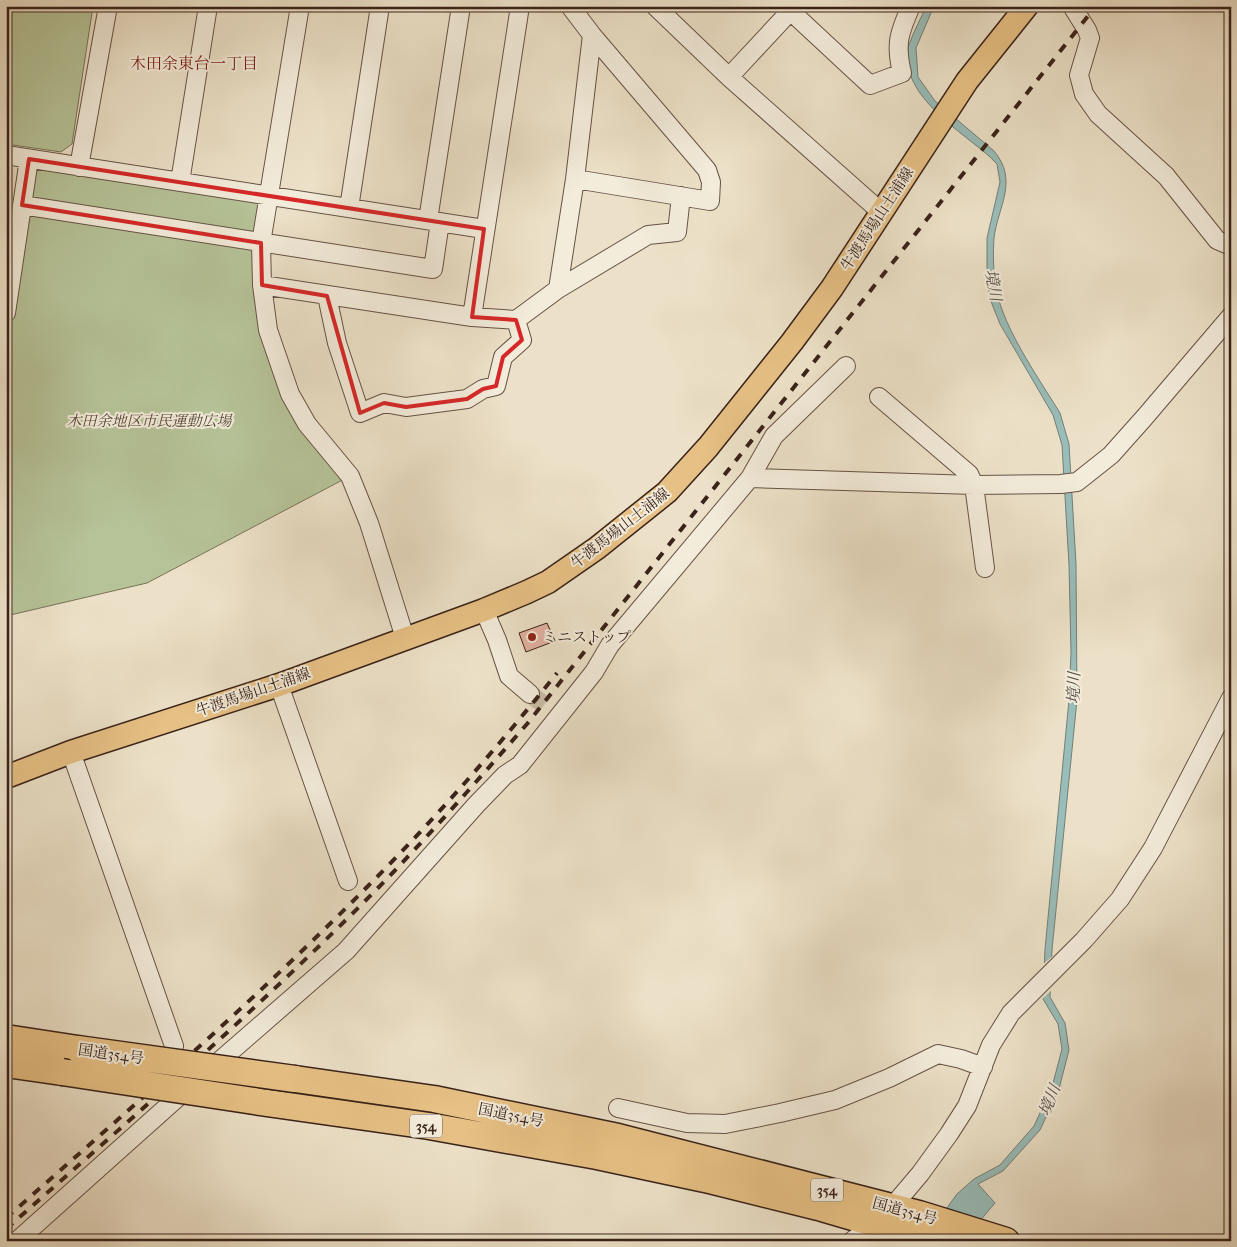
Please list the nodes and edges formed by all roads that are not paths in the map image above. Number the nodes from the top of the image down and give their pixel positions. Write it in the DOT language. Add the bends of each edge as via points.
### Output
graph roads {
  1 [pos="108,6"];
  2 [pos="208,6"];
  3 [pos="300,6"];
  4 [pos="380,6"];
  5 [pos="461,6"];
  6 [pos="520,6"];
  7 [pos="570,6"];
  8 [pos="655,6"];
  9 [pos="1028,6"];
  10 [pos="1072,6"];
  11 [pos="790,8"];
  12 [pos="907,9"];
  13 [pos="592,34"];
  14 [pos="730,77"];
  15 [pos="6,155"];
  16 [pos="29,159"];
  17 [pos="79,167"];
  18 [pos="575,179"];
  19 [pos="180,182"];
  20 [pos="269,196"];
  21 [pos="681,196"];
  22 [pos="22,205"];
  23 [pos="349,208"];
  24 [pos="881,212"];
  25 [pos="434,221"];
  26 [pos="484,229"];
  27 [pos="260,243"];
  28 [pos="1231,246"];
  29 [pos="10,268"];
  30 [pos="262,285"];
  31 [pos="558,289"];
  32 [pos="327,296"];
  33 [pos="6,314"];
  34 [pos="1231,316"];
  35 [pos="472,317"];
  36 [pos="516,320"];
  37 [pos="846,366"];
  38 [pos="879,397"];
  39 [pos="750,478"];
  40 [pos="974,485"];
  41 [pos="986,568"];
  42 [pos="484,610"];
  43 [pos="405,638"];
  44 [pos="279,684"];
  45 [pos="530,694"];
  46 [pos="1231,698"];
  47 [pos="71,752"];
  48 [pos="6,776"];
  49 [pos="348,881"];
  50 [pos="6,1038"];
  51 [pos="174,1046"];
  52 [pos="6,1064"];
  53 [pos="983,1067"];
  54 [pos="618,1108"];
  55 [pos="913,1223"];
  56 [pos="878,1224"];
  57 [pos="18,1241"];
  58 [pos="852,1241"];
  59 [pos="935,1241"];
  60 [pos="1006,1241"];
  1 -- 17 [label="street"];
  2 -- 19 [label="street"];
  3 -- 20 [label="street"];
  4 -- 23 [label="street"];
  5 -- 25 [label="street"];
  6 -- 26 [label="street"];
  7 -- 13 [label="street"];
  8 -- 14 [label="street"];
  9 -- 24 [label="main road, 牛渡馬場山土浦線" via="967,81"];
  10 -- 28 [label="street" via="1090,38 1079,75 1084,94 1098,114 1166,176 1217,240"];
  11 -- 12 [label="street" via="870,85 902,73 898,42"];
  11 -- 14 [label="street"];
  13 -- 18 [label="street"];
  13 -- 21 [label="street" via="707,170 711,182 710,201"];
  14 -- 24 [label="street"];
  15 -- 16 [label="street"];
  16 -- 17 [label="street"];
  16 -- 22 [label="street"];
  17 -- 19 [label="street"];
  18 -- 21 [label="street"];
  18 -- 31 [label="street"];
  19 -- 20 [label="street"];
  20 -- 23 [label="street"];
  20 -- 27 [label="street"];
  21 -- 31 [label="street" via="677,232 648,235"];
  22 -- 27 [label="street"];
  22 -- 29 [label="street"];
  23 -- 25 [label="street"];
  24 -- 42 [label="main road, 牛渡馬場山土浦線" via="832,288 792,342 708,447 667,492 561,574"];
  25 -- 26 [label="street"];
  25 -- 27 [label="street" via="433,269"];
  26 -- 35 [label="street"];
  27 -- 30 [label="street"];
  29 -- 33 [label="street"];
  30 -- 32 [label="street"];
  30 -- 43 [label="street" via="268,330 290,394 307,424 350,476 369,524"];
  31 -- 36 [label="street"];
  32 -- 35 [label="street"];
  32 -- 36 [label="street" via="360,413 384,403 406,407 467,399 483,389 496,386 503,357 522,340"];
  34 -- 40 [label="street" via="1118,447 1095,469 1069,483"];
  35 -- 36 [label="street"];
  37 -- 39 [label="street" via="774,436"];
  38 -- 40 [label="street" via="969,474"];
  39 -- 40 [label="street"];
  39 -- 57 [label="street" via="610,645 594,672 556,713 520,765 505,775 476,805 346,951"];
  40 -- 41 [label="street"];
  42 -- 43 [label="main road, 牛渡馬場山土浦線"];
  42 -- 45 [label="street" via="508,676"];
  43 -- 44 [label="main road, 牛渡馬場山土浦線"];
  44 -- 47 [label="main road, 牛渡馬場山土浦線"];
  44 -- 49 [label="street"];
  46 -- 53 [label="street" via="1153,848 1120,899 1011,1013 1000,1028"];
  47 -- 48 [label="main road, 牛渡馬場山土浦線"];
  47 -- 51 [label="street"];
  50 -- 56 [label="highway, 国道354号 / 354, bridge" via="434,1099 618,1137"];
  52 -- 56 [label="highway, 国道354号 / 354, bridge" via="429,1126 597,1156 705,1179"];
  53 -- 54 [label="street" via="938,1054 835,1100 725,1124 687,1123"];
  53 -- 56 [label="street" via="967,1106 953,1128"];
  55 -- 56 [label="highway, 国道354号 / 354"];
  55 -- 59 [label="highway, 国道354号 / 354"];
  55 -- 60 [label="highway, 国道354号 / 354" via="980,1232"];
  56 -- 58 [label="street"];
}
